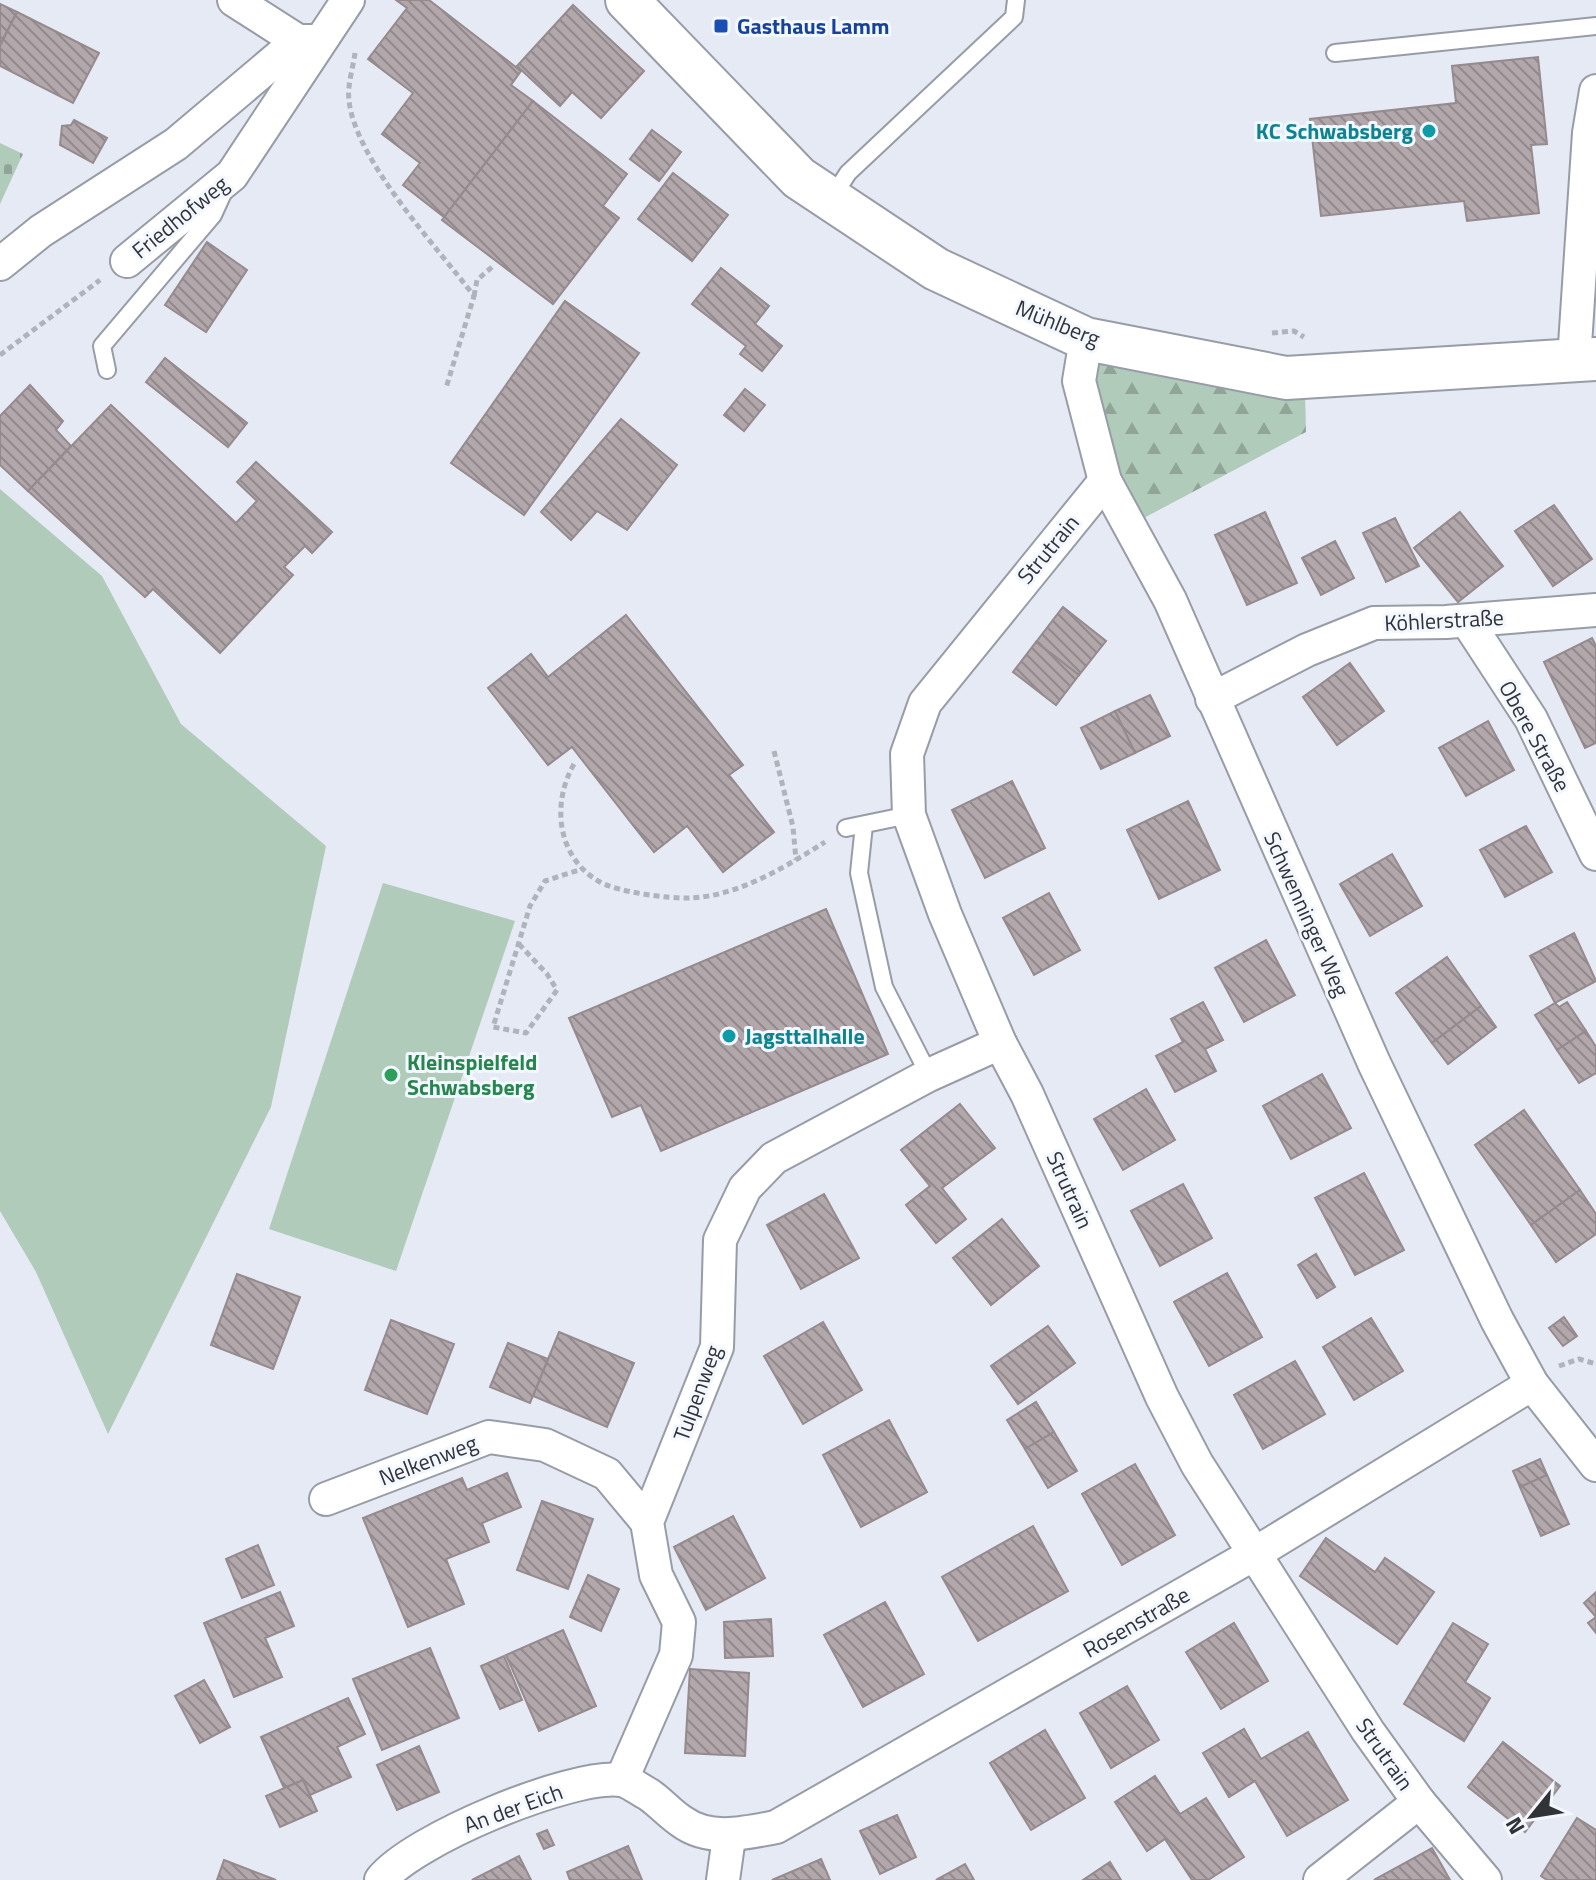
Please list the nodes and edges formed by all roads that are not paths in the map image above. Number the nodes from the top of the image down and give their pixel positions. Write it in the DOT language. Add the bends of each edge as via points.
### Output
graph roads {
  1 [pos="234,0"];
  2 [pos="348,0"];
  3 [pos="627,0"];
  4 [pos="1016,0"];
  5 [pos="1596,26"];
  6 [pos="310,41"];
  7 [pos="1335,53"];
  8 [pos="1596,91"];
  9 [pos="232,175"];
  10 [pos="831,200"];
  11 [pos="127,261"];
  12 [pos="0,264"];
  13 [pos="1086,339"];
  14 [pos="1585,359"];
  15 [pos="107,370"];
  16 [pos="1105,481"];
  17 [pos="1596,610"];
  18 [pos="1467,621"];
  19 [pos="1212,699"];
  20 [pos="909,815"];
  21 [pos="864,825"];
  22 [pos="846,828"];
  23 [pos="1596,854"];
  24 [pos="1000,1043"];
  25 [pos="929,1075"];
  26 [pos="1532,1384"];
  27 [pos="1596,1465"];
  28 [pos="326,1499"];
  29 [pos="647,1522"];
  30 [pos="1254,1554"];
  31 [pos="622,1779"];
  32 [pos="1419,1802"];
  33 [pos="729,1837"];
  34 [pos="381,1880"];
  35 [pos="723,1880"];
  36 [pos="1320,1880"];
  37 [pos="1485,1880"];
  1 -- 6 [label="street"];
  2 -- 6 [label="street, Friedhofweg"];
  3 -- 10 [label="street, Mühlberg" via="799,178"];
  4 -- 10 [label="lane" via="1014,17 848,173"];
  5 -- 7 [label="lane"];
  6 -- 9 [label="street, Friedhofweg"];
  6 -- 12 [label="street, Friedhofweg" via="176,144 41,231"];
  8 -- 14 [label="street" via="1589,133"];
  9 -- 11 [label="street, Friedhofweg"];
  9 -- 15 [label="lane" via="213,215 102,346"];
  10 -- 13 [label="street, Mühlberg" via="936,269"];
  13 -- 14 [label="street, Mühlberg" via="1286,378"];
  13 -- 16 [label="street, Schwenninger Weg" via="1079,381"];
  16 -- 19 [label="street, Schwenninger Weg" via="1170,600"];
  16 -- 20 [label="street, Strutrain" via="925,703 907,754"];
  17 -- 18 [label="street, Köhlerstraße"];
  18 -- 19 [label="street, Köhlerstraße" via="1374,623 1307,650"];
  18 -- 23 [label="street, Obere Straße" via="1531,719"];
  19 -- 26 [label="street, Schwenninger Weg" via="1374,1063"];
  20 -- 21 [label="lane"];
  20 -- 24 [label="street, Strutrain"];
  21 -- 22 [label="lane"];
  21 -- 25 [label="lane" via="859,873 884,987"];
  24 -- 25 [label="street, Tulpenweg"];
  24 -- 30 [label="street, Strutrain" via="1162,1397"];
  25 -- 29 [label="street, Tulpenweg" via="774,1158 745,1188 720,1240 717,1347"];
  26 -- 27 [label="street, Schwenninger Weg"];
  26 -- 30 [label="street, Rosenstraße"];
  28 -- 29 [label="street, Nelkenweg" via="489,1437 545,1445 607,1474"];
  29 -- 31 [label="street" via="656,1575 679,1622 676,1655"];
  30 -- 32 [label="street, Strutrain"];
  30 -- 33 [label="street, Rosenstraße" via="776,1827"];
  31 -- 33 [label="street, Rosenstraße" via="684,1824"];
  31 -- 34 [label="street, An der Eich" via="562,1788 459,1827 393,1865"];
  32 -- 36 [label="street"];
  32 -- 37 [label="street, Strutrain"];
  33 -- 35 [label="street"];
}
